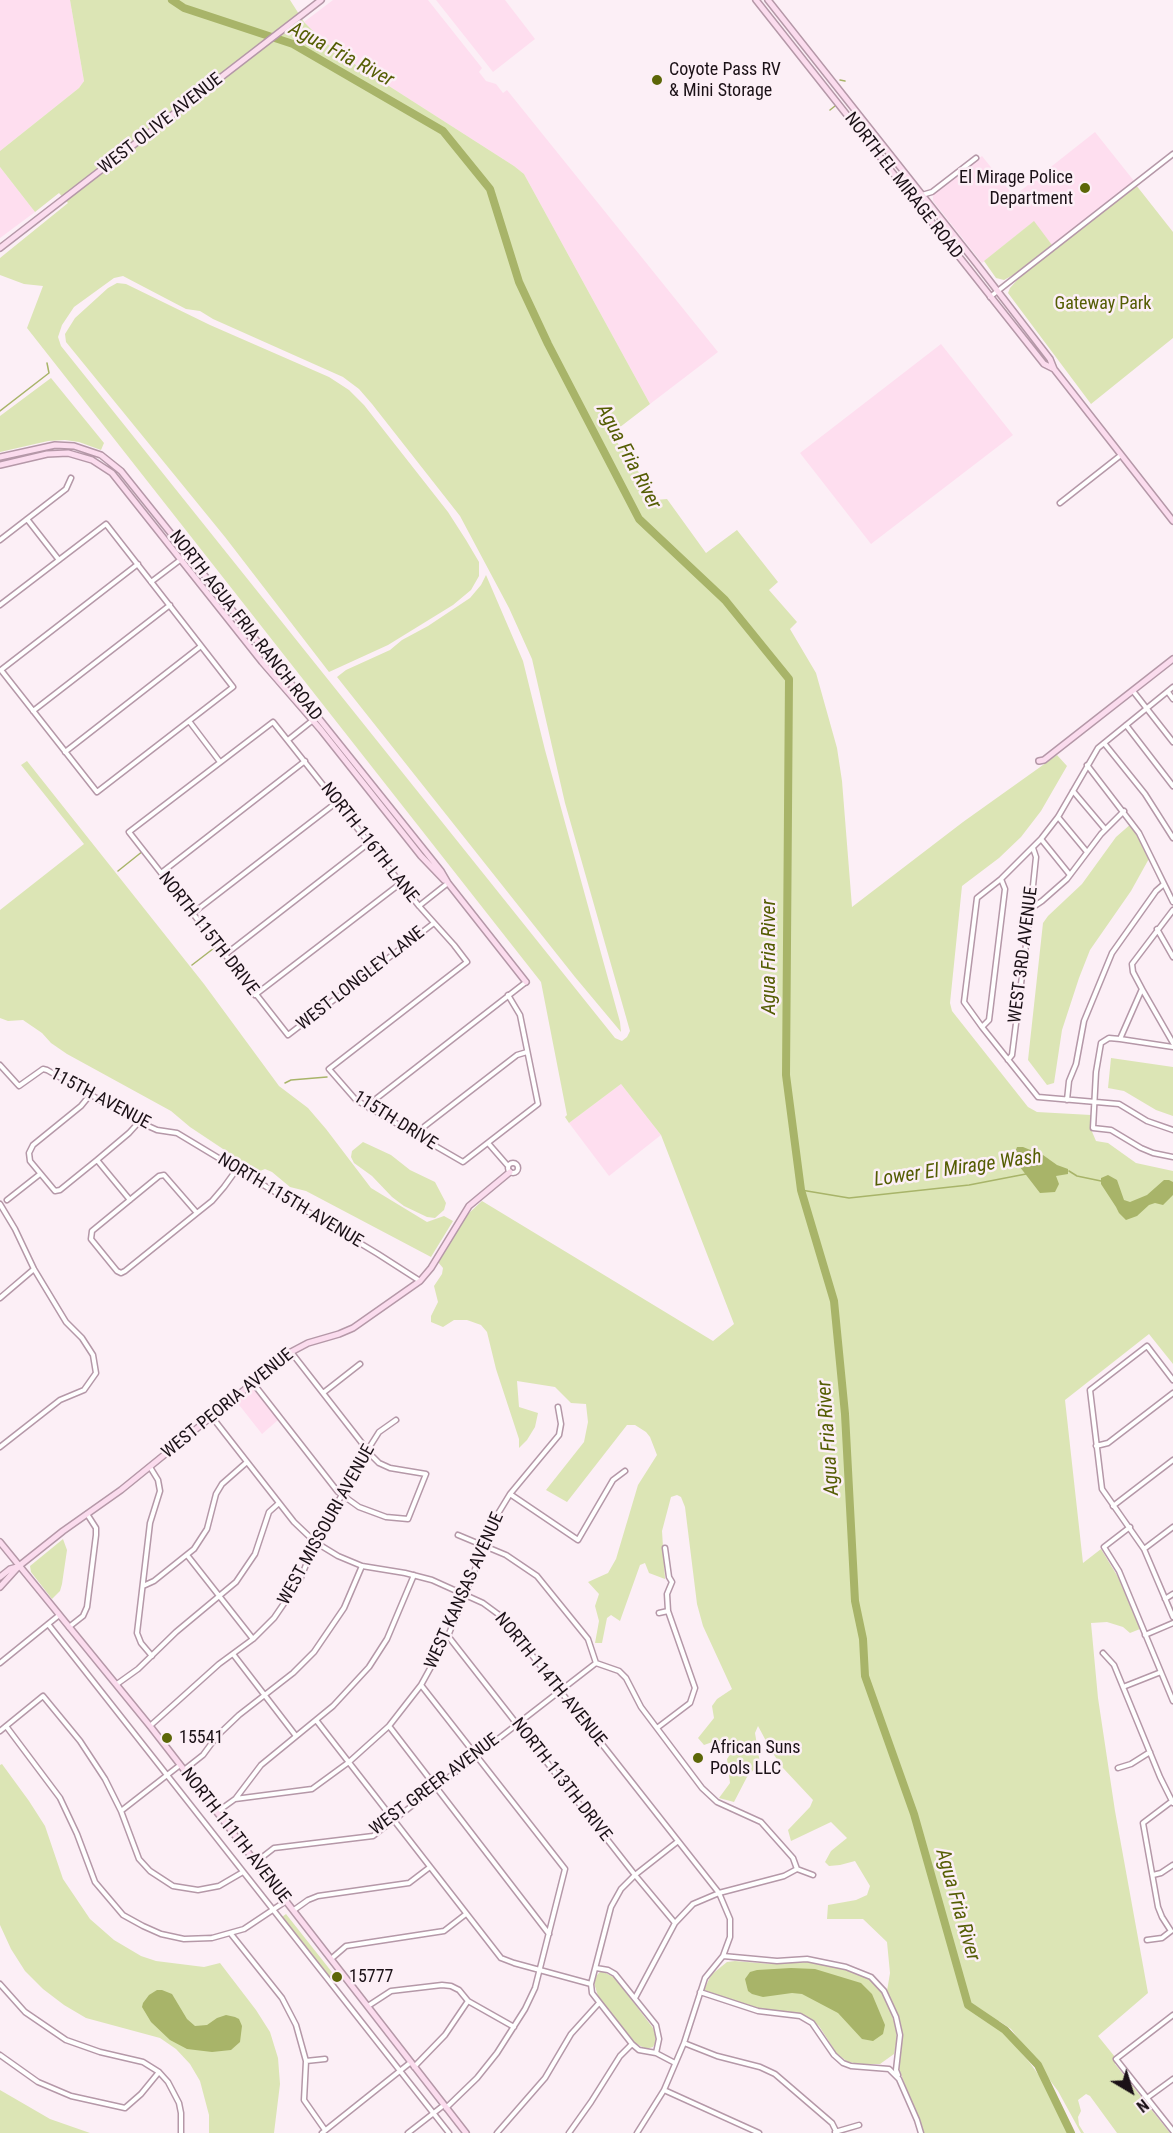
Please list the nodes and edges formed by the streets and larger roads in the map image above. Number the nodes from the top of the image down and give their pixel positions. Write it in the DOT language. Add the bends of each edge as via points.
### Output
graph roads {
  1 [pos="321,0"];
  2 [pos="756,0"];
  3 [pos="768,0"];
  4 [pos="776,10"];
  5 [pos="769,16"];
  6 [pos="840,91"];
  7 [pos="832,96"];
  8 [pos="1173,154"];
  9 [pos="976,158"];
  10 [pos="922,195"];
  11 [pos="0,248"];
  12 [pos="998,291"];
  13 [pos="990,297"];
  14 [pos="1050,359"];
  15 [pos="1044,364"];
  16 [pos="1054,369"];
  17 [pos="1121,455"];
  18 [pos="0,457"];
  19 [pos="0,465"];
  20 [pos="71,478"];
  21 [pos="1060,503"];
  22 [pos="27,519"];
  23 [pos="1173,521"];
  24 [pos="0,540"];
  25 [pos="188,554"];
  26 [pos="181,559"];
  27 [pos="59,560"];
  28 [pos="138,564"];
  29 [pos="151,582"];
  30 [pos="0,605"];
  31 [pos="170,605"];
  32 [pos="201,646"];
  33 [pos="1173,659"];
  34 [pos="1,670"];
  35 [pos="1173,687"];
  36 [pos="1132,691"];
  37 [pos="1167,692"];
  38 [pos="1173,699"];
  39 [pos="1146,709"];
  40 [pos="33,711"];
  41 [pos="315,718"];
  42 [pos="189,721"];
  43 [pos="1126,725"];
  44 [pos="288,740"];
  45 [pos="1173,742"];
  46 [pos="1104,743"];
  47 [pos="65,752"];
  48 [pos="305,761"];
  49 [pos="1039,761"];
  50 [pos="220,762"];
  51 [pos="1087,765"];
  52 [pos="1173,786"];
  53 [pos="1073,791"];
  54 [pos="338,802"];
  55 [pos="1124,811"];
  56 [pos="1058,817"];
  57 [pos="1105,829"];
  58 [pos="1173,838"];
  59 [pos="1041,839"];
  60 [pos="369,843"];
  61 [pos="1033,848"];
  62 [pos="1088,852"];
  63 [pos="161,873"];
  64 [pos="1070,875"];
  65 [pos="1001,879"];
  66 [pos="401,883"];
  67 [pos="448,883"];
  68 [pos="1164,884"];
  69 [pos="1173,902"];
  70 [pos="1031,905"];
  71 [pos="419,906"];
  72 [pos="1173,910"];
  73 [pos="193,913"];
  74 [pos="434,923"];
  75 [pos="1157,928"];
  76 [pos="226,954"];
  77 [pos="1173,957"];
  78 [pos="526,982"];
  79 [pos="1142,989"];
  80 [pos="255,995"];
  81 [pos="508,995"];
  82 [pos="982,1027"];
  83 [pos="288,1035"];
  84 [pos="1120,1039"];
  85 [pos="1173,1045"];
  86 [pos="527,1052"];
  87 [pos="1008,1060"];
  88 [pos="0,1065"];
  89 [pos="331,1071"];
  90 [pos="327,1077"];
  91 [pos="90,1095"];
  92 [pos="1067,1100"];
  93 [pos="1094,1101"];
  94 [pos="369,1108"];
  95 [pos="139,1122"];
  96 [pos="157,1130"];
  97 [pos="1173,1130"];
  98 [pos="418,1136"];
  99 [pos="488,1143"];
  100 [pos="1173,1157"];
  101 [pos="97,1160"];
  102 [pos="237,1169"];
  103 [pos="509,1169"];
  104 [pos="40,1174"];
  105 [pos="7,1200"];
  106 [pos="130,1200"];
  107 [pos="0,1204"];
  108 [pos="197,1213"];
  109 [pos="34,1269"];
  110 [pos="420,1281"];
  111 [pos="0,1298"];
  112 [pos="291,1352"];
  113 [pos="360,1364"];
  114 [pos="1173,1380"];
  115 [pos="253,1383"];
  116 [pos="323,1393"];
  117 [pos="1173,1394"];
  118 [pos="558,1407"];
  119 [pos="212,1417"];
  120 [pos="396,1420"];
  121 [pos="1096,1446"];
  122 [pos="0,1447"];
  123 [pos="367,1451"];
  124 [pos="1173,1460"];
  125 [pos="247,1462"];
  126 [pos="150,1467"];
  127 [pos="625,1471"];
  128 [pos="510,1494"];
  129 [pos="342,1495"];
  130 [pos="279,1503"];
  131 [pos="1113,1506"];
  132 [pos="87,1514"];
  133 [pos="1130,1527"];
  134 [pos="1173,1527"];
  135 [pos="458,1534"];
  136 [pos="0,1542"];
  137 [pos="315,1542"];
  138 [pos="485,1545"];
  139 [pos="665,1548"];
  140 [pos="1144,1549"];
  141 [pos="188,1555"];
  142 [pos="19,1566"];
  143 [pos="362,1566"];
  144 [pos="414,1575"];
  145 [pos="0,1577"];
  146 [pos="0,1587"];
  147 [pos="143,1587"];
  148 [pos="1173,1594"];
  149 [pos="464,1595"];
  150 [pos="220,1597"];
  151 [pos="1165,1599"];
  152 [pos="668,1611"];
  153 [pos="659,1613"];
  154 [pos="58,1616"];
  155 [pos="1173,1617"];
  156 [pos="1173,1623"];
  157 [pos="48,1624"];
  158 [pos="68,1627"];
  159 [pos="1145,1635"];
  160 [pos="448,1636"];
  161 [pos="253,1639"];
  162 [pos="1103,1653"];
  163 [pos="233,1654"];
  164 [pos="152,1656"];
  165 [pos="0,1663"];
  166 [pos="596,1663"];
  167 [pos="1161,1672"];
  168 [pos="117,1684"];
  169 [pos="421,1685"];
  170 [pos="1123,1687"];
  171 [pos="560,1691"];
  172 [pos="266,1695"];
  173 [pos="1173,1701"];
  174 [pos="316,1720"];
  175 [pos="518,1723"];
  176 [pos="6,1726"];
  177 [pos="150,1726"];
  178 [pos="389,1726"];
  179 [pos="657,1728"];
  180 [pos="0,1731"];
  181 [pos="296,1736"];
  182 [pos="1150,1752"];
  183 [pos="476,1755"];
  184 [pos="349,1762"];
  185 [pos="182,1767"];
  186 [pos="1118,1768"];
  187 [pos="167,1775"];
  188 [pos="436,1786"];
  189 [pos="236,1799"];
  190 [pos="1172,1802"];
  191 [pos="121,1810"];
  192 [pos="217,1812"];
  193 [pos="394,1820"];
  194 [pos="677,1842"];
  195 [pos="256,1863"];
  196 [pos="1173,1865"];
  197 [pos="429,1867"];
  198 [pos="797,1869"];
  199 [pos="243,1872"];
  200 [pos="635,1875"];
  201 [pos="813,1875"];
  202 [pos="1153,1875"];
  203 [pos="719,1893"];
  204 [pos="286,1901"];
  205 [pos="273,1911"];
  206 [pos="293,1911"];
  207 [pos="466,1914"];
  208 [pos="675,1923"];
  209 [pos="1172,1930"];
  210 [pos="231,1934"];
  211 [pos="549,1934"];
  212 [pos="1148,1940"];
  213 [pos="723,1956"];
  214 [pos="331,1960"];
  215 [pos="596,1968"];
  216 [pos="540,1971"];
  217 [pos="0,1984"];
  218 [pos="591,1984"];
  219 [pos="700,1992"];
  220 [pos="634,1998"];
  221 [pos="468,2001"];
  222 [pos="599,2003"];
  223 [pos="367,2007"];
  224 [pos="1173,2015"];
  225 [pos="514,2028"];
  226 [pos="684,2043"];
  227 [pos="632,2044"];
  228 [pos="656,2053"];
  229 [pos="0,2055"];
  230 [pos="325,2059"];
  231 [pos="306,2061"];
  232 [pos="675,2063"];
  233 [pos="413,2065"];
  234 [pos="400,2071"];
  235 [pos="159,2072"];
  236 [pos="899,2079"];
  237 [pos="1173,2079"];
  238 [pos="664,2090"];
  239 [pos="1147,2098"];
  240 [pos="445,2106"];
  241 [pos="434,2113"];
  242 [pos="859,2125"];
  243 [pos="323,2131"];
  244 [pos="1173,2131"];
  245 [pos="835,2132"];
  246 [pos="181,2133"];
  247 [pos="408,2133"];
  248 [pos="449,2133"];
  249 [pos="466,2133"];
  250 [pos="497,2133"];
  251 [pos="569,2133"];
  252 [pos="637,2133"];
  253 [pos="759,2133"];
  254 [pos="921,2133"];
  1 -- 11 [label="street, WEST OLIVE AVENUE"];
  2 -- 5 [label="street, NORTH EL MIRAGE ROAD"];
  3 -- 4 [label="street, NORTH EL MIRAGE ROAD"];
  4 -- 5 [label="street"];
  4 -- 6 [label="street, NORTH EL MIRAGE ROAD"];
  5 -- 7 [label="street, NORTH EL MIRAGE ROAD"];
  6 -- 7 [label="street"];
  6 -- 10 [label="street, NORTH EL MIRAGE ROAD"];
  7 -- 13 [label="street, NORTH EL MIRAGE ROAD"];
  8 -- 12 [label="street"];
  9 -- 10 [label="street" via="932,192"];
  10 -- 12 [label="street, NORTH EL MIRAGE ROAD"];
  12 -- 13 [label="street"];
  12 -- 14 [label="street, NORTH EL MIRAGE ROAD"];
  13 -- 15 [label="street, NORTH EL MIRAGE ROAD"];
  14 -- 15 [label="street"];
  14 -- 16 [label="street, NORTH EL MIRAGE ROAD"];
  15 -- 16 [label="street, NORTH EL MIRAGE ROAD"];
  16 -- 17 [label="street, NORTH EL MIRAGE ROAD"];
  17 -- 21 [label="street"];
  17 -- 23 [label="street, NORTH EL MIRAGE ROAD"];
  18 -- 25 [label="street, NORTH AGUA FRIA RANCH ROAD" via="55,445 85,448 101,455 127,477"];
  19 -- 26 [label="street, NORTH AGUA FRIA RANCH ROAD" via="62,453 92,460 117,479"];
  20 -- 22 [label="street" via="66,489"];
  22 -- 24 [label="street"];
  22 -- 27 [label="street"];
  25 -- 26 [label="street"];
  25 -- 41 [label="street, NORTH AGUA FRIA RANCH ROAD"];
  26 -- 29 [label="street"];
  26 -- 41 [label="street, NORTH AGUA FRIA RANCH ROAD" via="270,672"];
  27 -- 28 [label="street" via="106,524"];
  27 -- 30 [label="street"];
  28 -- 29 [label="street"];
  28 -- 34 [label="street"];
  29 -- 31 [label="street"];
  31 -- 32 [label="street"];
  31 -- 40 [label="street"];
  32 -- 42 [label="street" via="233,687"];
  32 -- 47 [label="street"];
  33 -- 36 [label="street"];
  34 -- 40 [label="street"];
  35 -- 37 [label="street"];
  36 -- 39 [label="street"];
  36 -- 49 [label="street"];
  37 -- 38 [label="street"];
  37 -- 39 [label="street"];
  39 -- 43 [label="street"];
  39 -- 45 [label="street"];
  40 -- 47 [label="street"];
  41 -- 44 [label="street"];
  41 -- 67 [label="street, NORTH AGUA FRIA RANCH ROAD" via="421,856"];
  42 -- 47 [label="street" via="97,792"];
  42 -- 50 [label="street"];
  43 -- 46 [label="street"];
  43 -- 52 [label="street"];
  44 -- 48 [label="street, NORTH 116TH LANE"];
  44 -- 50 [label="street, NORTH 116TH LANE" via="273,722"];
  46 -- 51 [label="street"];
  46 -- 58 [label="street" via="1145,794"];
  48 -- 54 [label="street, NORTH 116TH LANE"];
  48 -- 63 [label="street"];
  50 -- 63 [label="street, NORTH 115TH DRIVE" via="129,832"];
  51 -- 53 [label="street"];
  51 -- 55 [label="street"];
  53 -- 56 [label="street"];
  53 -- 57 [label="street"];
  54 -- 60 [label="street, NORTH 116TH LANE"];
  54 -- 73 [label="street"];
  55 -- 57 [label="street"];
  55 -- 68 [label="street"];
  56 -- 59 [label="street"];
  56 -- 62 [label="street"];
  57 -- 62 [label="street"];
  59 -- 61 [label="street"];
  59 -- 64 [label="street"];
  60 -- 66 [label="street, NORTH 116TH LANE"];
  60 -- 76 [label="street"];
  61 -- 65 [label="street"];
  61 -- 70 [label="street, WEST 3RD AVENUE" via="1036,857"];
  62 -- 64 [label="street"];
  63 -- 73 [label="street, NORTH 115TH DRIVE"];
  64 -- 70 [label="street" via="1042,901"];
  65 -- 82 [label="street" via="1005,889 989,1020"];
  65 -- 82 [label="street" via="977,898 967,973 964,1002"];
  66 -- 71 [label="street, NORTH 116TH LANE"];
  66 -- 80 [label="street"];
  67 -- 71 [label="street"];
  67 -- 78 [label="street, NORTH AGUA FRIA RANCH ROAD"];
  68 -- 69 [label="street"];
  68 -- 92 [label="street" via="1113,953 1084,1021"];
  70 -- 87 [label="street, WEST 3RD AVENUE" via="1012,1055"];
  71 -- 74 [label="street, NORTH 116TH LANE"];
  72 -- 75 [label="street"];
  73 -- 76 [label="street, NORTH 115TH DRIVE"];
  74 -- 83 [label="street, WEST LONGLEY LANE"];
  74 -- 89 [label="street, NORTH 116TH LANE" via="467,962"];
  75 -- 77 [label="street"];
  75 -- 79 [label="street" via="1132,964"];
  76 -- 80 [label="street, NORTH 115TH DRIVE"];
  78 -- 81 [label="street"];
  79 -- 84 [label="street"];
  79 -- 85 [label="street"];
  80 -- 83 [label="street, NORTH 115TH DRIVE"];
  81 -- 86 [label="street" via="519,1015"];
  81 -- 94 [label="street"];
  82 -- 87 [label="street"];
  84 -- 85 [label="street"];
  84 -- 93 [label="street" via="1109,1038 1101,1043"];
  86 -- 98 [label="street" via="517,1055 480,1083 425,1126"];
  86 -- 99 [label="street" via="538,1104"];
  87 -- 92 [label="street" via="1038,1097"];
  88 -- 91 [label="street, 115TH AVENUE" via="19,1086 43,1069"];
  89 -- 90 [label="street"];
  89 -- 94 [label="street, 115TH DRIVE" via="351,1096"];
  91 -- 95 [label="street, 115TH AVENUE"];
  91 -- 104 [label="street" via="33,1145 30,1161"];
  92 -- 93 [label="street"];
  93 -- 97 [label="street" via="1119,1104 1161,1128"];
  93 -- 100 [label="street" via="1093,1128 1111,1130 1141,1148"];
  94 -- 98 [label="street, 115TH DRIVE"];
  95 -- 96 [label="street, 115TH AVENUE"];
  95 -- 101 [label="street"];
  96 -- 102 [label="street, NORTH 115TH AVENUE" via="177,1132"];
  98 -- 99 [label="street, 115TH DRIVE" via="463,1162"];
  99 -- 103 [label="street"];
  101 -- 104 [label="street" via="60,1190 55,1191"];
  101 -- 106 [label="street"];
  102 -- 108 [label="street"];
  102 -- 110 [label="street, NORTH 115TH AVENUE"];
  103 -- 110 [label="street, WEST PEORIA AVENUE" via="469,1206"];
  104 -- 105 [label="street"];
  106 -- 108 [label="street" via="164,1174"];
  106 -- 108 [label="street" via="90,1235 121,1273"];
  107 -- 109 [label="street"];
  109 -- 111 [label="street"];
  109 -- 122 [label="street" via="66,1322 93,1355 96,1373 84,1390 60,1400"];
  110 -- 112 [label="street, WEST PEORIA AVENUE" via="353,1328"];
  112 -- 115 [label="street, WEST PEORIA AVENUE"];
  112 -- 116 [label="street"];
  113 -- 116 [label="street"];
  114 -- 121 [label="street" via="1147,1346 1090,1390"];
  115 -- 119 [label="street, WEST PEORIA AVENUE"];
  115 -- 129 [label="street"];
  116 -- 123 [label="street"];
  117 -- 121 [label="street" via="1108,1443"];
  118 -- 128 [label="street, WEST KANSAS AVENUE" via="559,1435"];
  119 -- 125 [label="street, NORTH 114TH AVENUE"];
  119 -- 126 [label="street, WEST PEORIA AVENUE"];
  120 -- 123 [label="street, WEST MISSOURI AVENUE" via="379,1432"];
  121 -- 131 [label="street" via="1102,1489"];
  123 -- 129 [label="street, WEST MISSOURI AVENUE"];
  123 -- 129 [label="street" via="390,1468 426,1473 408,1519 386,1517 359,1507"];
  124 -- 131 [label="street"];
  125 -- 130 [label="street, NORTH 114TH AVENUE"];
  125 -- 141 [label="street" via="222,1484 207,1529"];
  126 -- 132 [label="street, WEST PEORIA AVENUE"];
  126 -- 147 [label="street" via="160,1488 150,1523"];
  127 -- 128 [label="street" via="613,1480 578,1540"];
  128 -- 138 [label="street, WEST KANSAS AVENUE"];
  129 -- 137 [label="street, WEST MISSOURI AVENUE"];
  130 -- 137 [label="street, NORTH 114TH AVENUE"];
  130 -- 150 [label="street" via="269,1512 249,1564"];
  131 -- 133 [label="street"];
  132 -- 142 [label="street, WEST PEORIA AVENUE"];
  132 -- 158 [label="street" via="96,1531 87,1607 83,1616"];
  133 -- 140 [label="street"];
  133 -- 159 [label="street" via="1104,1547 1119,1571"];
  134 -- 140 [label="street"];
  135 -- 138 [label="street"];
  136 -- 142 [label="street, NORTH 111TH AVENUE"];
  137 -- 143 [label="street, NORTH 114TH AVENUE"];
  137 -- 161 [label="street, WEST MISSOURI AVENUE" via="291,1594"];
  138 -- 149 [label="street, WEST KANSAS AVENUE"];
  138 -- 166 [label="street" via="515,1560 543,1583 588,1639"];
  139 -- 152 [label="street" via="672,1582 667,1594"];
  140 -- 151 [label="street"];
  141 -- 147 [label="street"];
  141 -- 150 [label="street"];
  142 -- 145 [label="street, WEST PEORIA AVENUE"];
  142 -- 146 [label="street, WEST PEORIA AVENUE"];
  142 -- 154 [label="street, NORTH 111TH AVENUE"];
  143 -- 144 [label="street, NORTH 114TH AVENUE"];
  143 -- 172 [label="street" via="348,1601 324,1640 300,1667"];
  144 -- 149 [label="street, NORTH 114TH AVENUE"];
  144 -- 174 [label="street" via="387,1639 369,1668"];
  147 -- 164 [label="street" via="137,1633"];
  148 -- 151 [label="street"];
  149 -- 160 [label="street, WEST KANSAS AVENUE"];
  149 -- 171 [label="street, NORTH 114TH AVENUE" via="502,1617"];
  150 -- 161 [label="street"];
  150 -- 164 [label="street"];
  151 -- 155 [label="street"];
  152 -- 153 [label="street"];
  152 -- 179 [label="street" via="695,1688 690,1703"];
  154 -- 157 [label="street"];
  154 -- 158 [label="street, NORTH 111TH AVENUE"];
  156 -- 159 [label="street"];
  157 -- 165 [label="street"];
  157 -- 187 [label="street, NORTH 111TH AVENUE"];
  158 -- 168 [label="street, NORTH 111TH AVENUE"];
  159 -- 167 [label="street"];
  160 -- 169 [label="street, WEST KANSAS AVENUE"];
  160 -- 175 [label="street, NORTH 113TH DRIVE"];
  161 -- 163 [label="street, WEST MISSOURI AVENUE"];
  162 -- 170 [label="street" via="1114,1665"];
  163 -- 172 [label="street"];
  163 -- 177 [label="street, WEST MISSOURI AVENUE"];
  164 -- 168 [label="street"];
  166 -- 171 [label="street, WEST GREER AVENUE"];
  166 -- 179 [label="street" via="619,1671"];
  167 -- 170 [label="street"];
  167 -- 173 [label="street"];
  168 -- 177 [label="street, NORTH 111TH AVENUE"];
  169 -- 178 [label="street, WEST KANSAS AVENUE"];
  169 -- 183 [label="street"];
  170 -- 182 [label="street"];
  171 -- 175 [label="street, WEST GREER AVENUE"];
  171 -- 194 [label="street, NORTH 114TH AVENUE"];
  172 -- 181 [label="street"];
  172 -- 185 [label="street" via="239,1715 203,1755"];
  174 -- 181 [label="street"];
  174 -- 184 [label="street"];
  175 -- 183 [label="street, WEST GREER AVENUE"];
  175 -- 200 [label="street, NORTH 113TH DRIVE"];
  176 -- 180 [label="street"];
  176 -- 191 [label="street" via="44,1696 97,1765"];
  176 -- 210 [label="street" via="60,1798 95,1882 123,1915 161,1934 184,1939"];
  177 -- 185 [label="street, NORTH 111TH AVENUE"];
  178 -- 184 [label="street, WEST KANSAS AVENUE"];
  178 -- 188 [label="street"];
  179 -- 198 [label="street" via="702,1788 717,1802 761,1822 793,1858"];
  181 -- 189 [label="street" via="261,1765"];
  182 -- 186 [label="street"];
  182 -- 190 [label="street"];
  183 -- 188 [label="street, WEST GREER AVENUE"];
  183 -- 211 [label="street" via="565,1869"];
  184 -- 189 [label="street, WEST KANSAS AVENUE" via="312,1789"];
  184 -- 193 [label="street"];
  185 -- 187 [label="street"];
  185 -- 192 [label="street, NORTH 111TH AVENUE"];
  187 -- 191 [label="street"];
  187 -- 199 [label="street, NORTH 111TH AVENUE"];
  188 -- 193 [label="street, WEST GREER AVENUE"];
  188 -- 211 [label="street"];
  189 -- 192 [label="street, WEST KANSAS AVENUE"];
  190 -- 202 [label="street" via="1143,1823"];
  191 -- 199 [label="street" via="139,1859 164,1882 198,1890 219,1886"];
  192 -- 195 [label="street, NORTH 111TH AVENUE"];
  193 -- 195 [label="street, WEST GREER AVENUE" via="373,1836 274,1848"];
  193 -- 197 [label="street"];
  194 -- 200 [label="street"];
  194 -- 203 [label="street, NORTH 114TH AVENUE"];
  195 -- 204 [label="street, NORTH 111TH AVENUE"];
  196 -- 202 [label="street"];
  197 -- 206 [label="street" via="409,1883 318,1896"];
  197 -- 207 [label="street"];
  198 -- 201 [label="street"];
  198 -- 203 [label="street"];
  199 -- 205 [label="street, NORTH 111TH AVENUE"];
  200 -- 208 [label="street, NORTH 113TH DRIVE"];
  200 -- 215 [label="street" via="610,1907"];
  202 -- 209 [label="street" via="1159,1912"];
  203 -- 208 [label="street" via="693,1904"];
  203 -- 213 [label="street, NORTH 114TH AVENUE" via="730,1919 730,1937"];
  204 -- 205 [label="street"];
  204 -- 206 [label="street, NORTH 111TH AVENUE"];
  205 -- 210 [label="street"];
  205 -- 234 [label="street, NORTH 111TH AVENUE"];
  206 -- 214 [label="street, NORTH 111TH AVENUE"];
  207 -- 214 [label="street" via="444,1931 346,1946"];
  207 -- 216 [label="street" via="501,1958"];
  208 -- 220 [label="street"];
  209 -- 212 [label="street" via="1162,1938"];
  210 -- 231 [label="street" via="282,1998 296,2025"];
  211 -- 216 [label="street"];
  213 -- 219 [label="street"];
  213 -- 236 [label="street" via="777,1961 807,1959 871,1977 884,1991 896,2017 900,2036 896,2070"];
  214 -- 223 [label="street, NORTH 111TH AVENUE"];
  215 -- 218 [label="street"];
  215 -- 220 [label="street" via="615,1974"];
  216 -- 218 [label="street"];
  216 -- 225 [label="street"];
  217 -- 235 [label="street" via="25,2012 66,2040 142,2062"];
  218 -- 222 [label="street"];
  219 -- 226 [label="street"];
  219 -- 236 [label="street" via="758,2011 800,2016 812,2023 843,2063 889,2068"];
  220 -- 228 [label="street" via="658,2031"];
  221 -- 223 [label="street" via="459,1990 442,1985 391,1992"];
  221 -- 225 [label="street"];
  221 -- 233 [label="street" via="445,2035"];
  222 -- 227 [label="street"];
  222 -- 250 [label="street" via="571,2034 545,2078"];
  223 -- 233 [label="street, NORTH 111TH AVENUE"];
  224 -- 239 [label="street" via="1116,2059"];
  225 -- 240 [label="street" via="477,2078"];
  226 -- 232 [label="street"];
  226 -- 245 [label="street" via="775,2074 832,2123"];
  227 -- 228 [label="street" via="639,2050"];
  227 -- 251 [label="street"];
  228 -- 232 [label="street"];
  229 -- 235 [label="street" via="49,2087 125,2108"];
  230 -- 231 [label="street"];
  231 -- 243 [label="street" via="304,2100"];
  232 -- 238 [label="street"];
  233 -- 234 [label="street"];
  233 -- 240 [label="street, NORTH 111TH AVENUE"];
  234 -- 241 [label="street, NORTH 111TH AVENUE"];
  234 -- 243 [label="street"];
  235 -- 246 [label="street" via="179,2103"];
  236 -- 254 [label="street"];
  237 -- 239 [label="street"];
  238 -- 252 [label="street"];
  238 -- 253 [label="street"];
  239 -- 244 [label="street"];
  240 -- 241 [label="street"];
  240 -- 249 [label="street, NORTH 111TH AVENUE"];
  241 -- 247 [label="street"];
  241 -- 248 [label="street, NORTH 111TH AVENUE"];
  242 -- 245 [label="street"];
}
